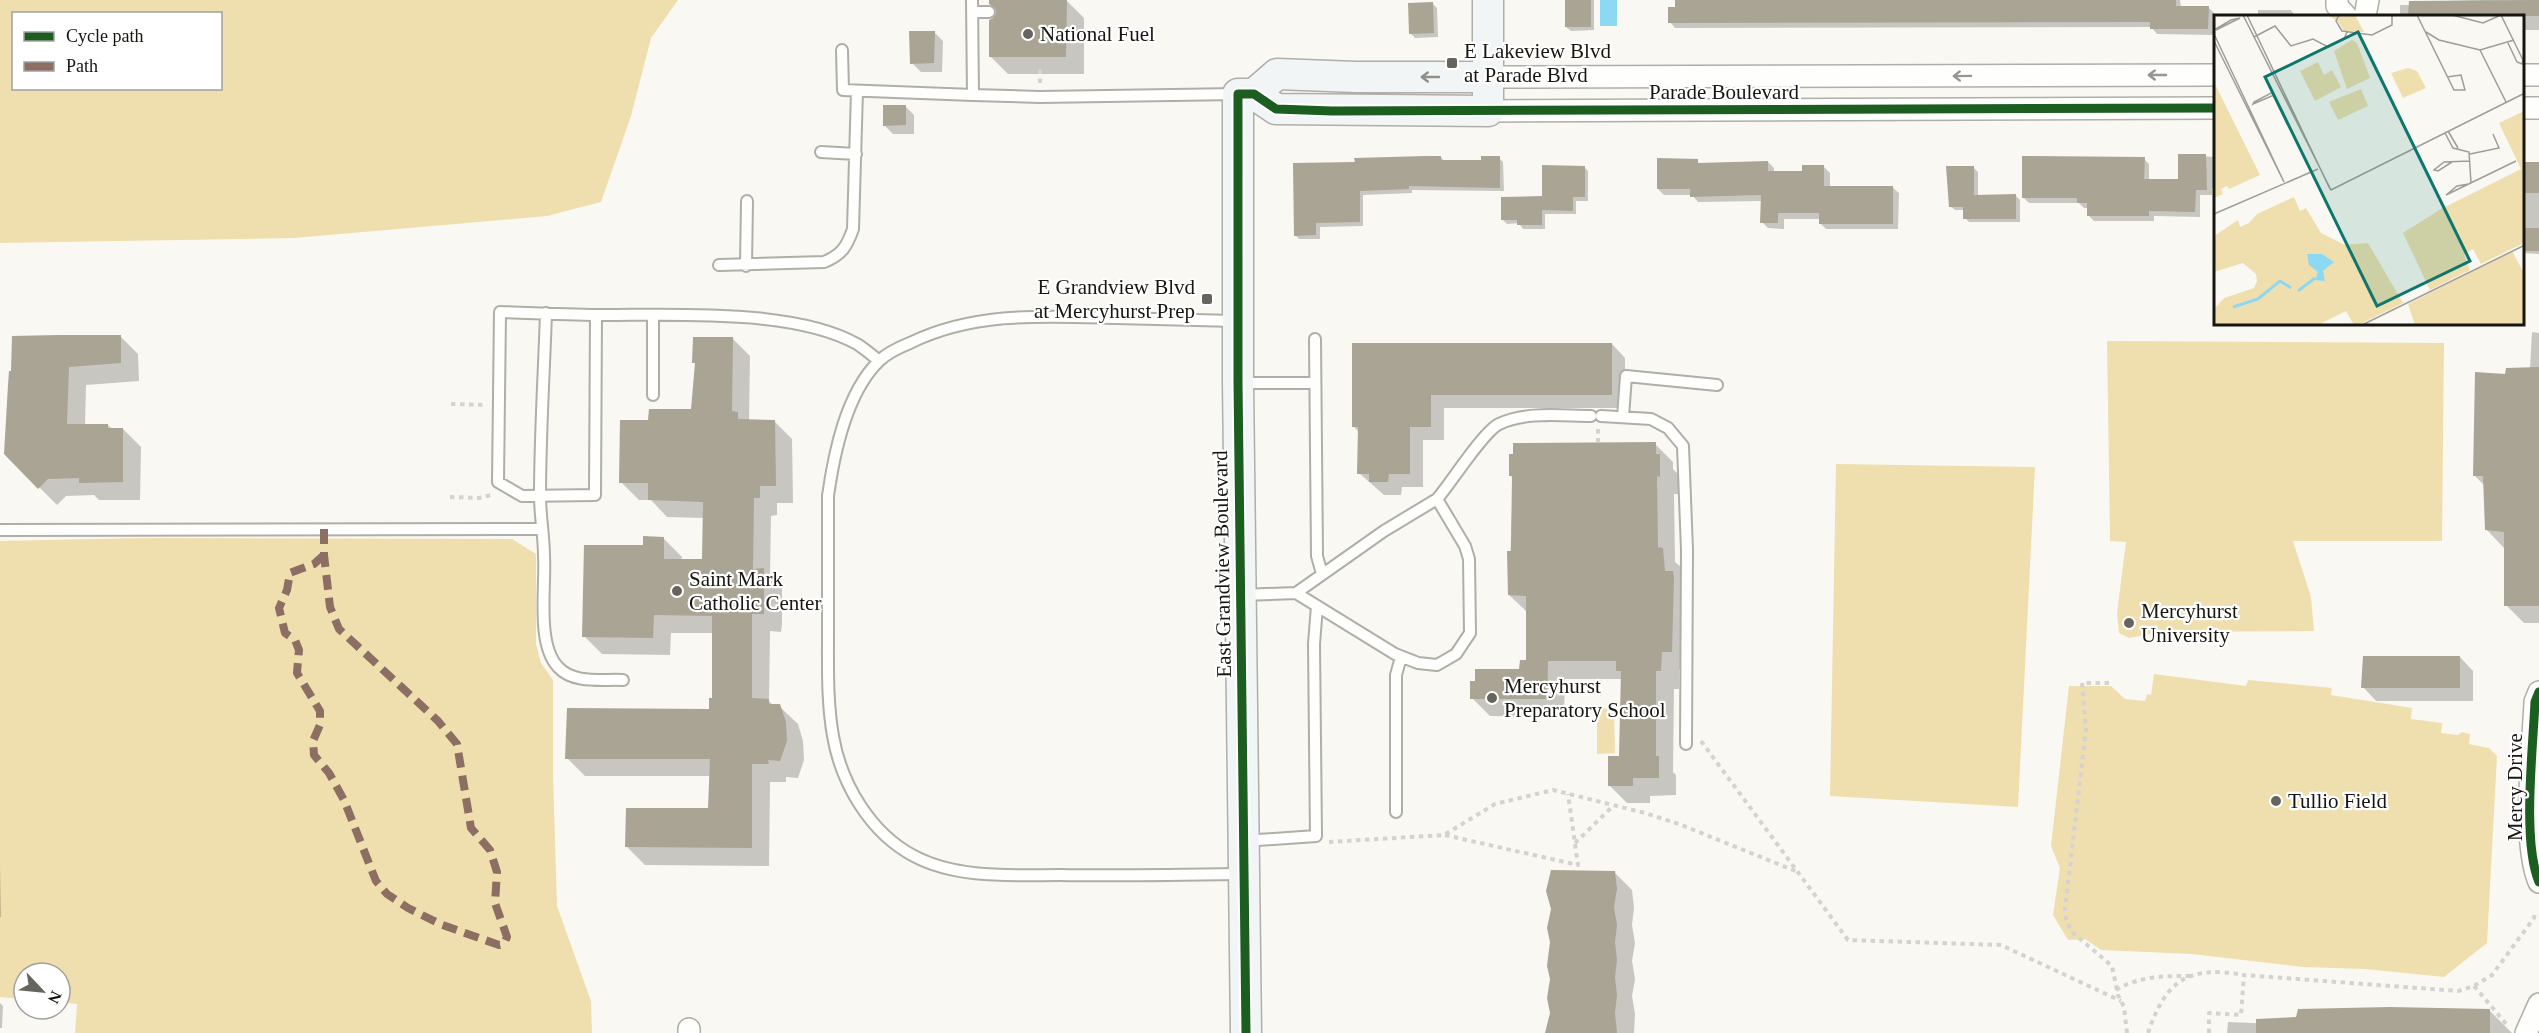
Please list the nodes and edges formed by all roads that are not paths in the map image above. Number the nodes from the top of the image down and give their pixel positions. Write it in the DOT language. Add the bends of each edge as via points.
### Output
graph roads {
  1 [pos="972,0"];
  2 [pos="1488,0"];
  3 [pos="2337,0"];
  4 [pos="2368,0"];
  5 [pos="972,12"];
  6 [pos="989,12"];
  7 [pos="2345,15"];
  8 [pos="2367,15"];
  9 [pos="842,50"];
  10 [pos="2214,75"];
  11 [pos="1489,77"];
  12 [pos="857,90"];
  13 [pos="1246,94"];
  14 [pos="973,95"];
  15 [pos="2214,108"];
  16 [pos="1488,111"];
  17 [pos="821,152"];
  18 [pos="856,154"];
  19 [pos="747,201"];
  20 [pos="718,265"];
  21 [pos="746,266"];
  22 [pos="546,313"];
  23 [pos="596,315"];
  24 [pos="653,315"];
  25 [pos="1239,321"];
  26 [pos="1315,339"];
  27 [pos="879,361"];
  28 [pos="1238,382"];
  29 [pos="1315,383"];
  30 [pos="1717,385"];
  31 [pos="653,395"];
  32 [pos="1623,417"];
  33 [pos="540,496"];
  34 [pos="1437,499"];
  35 [pos="542,529"];
  36 [pos="0,530"];
  37 [pos="1322,574"];
  38 [pos="1296,593"];
  39 [pos="1241,595"];
  40 [pos="1317,606"];
  41 [pos="1401,657"];
  42 [pos="623,680"];
  43 [pos="2539,692"];
  44 [pos="1686,744"];
  45 [pos="1396,812"];
  46 [pos="1244,841"];
  47 [pos="1245,874"];
  48 [pos="2539,882"];
  49 [pos="2539,1004"];
  50 [pos="2519,1031"];
  51 [pos="1246,1033"];
  1 -- 5 [label="lane"];
  2 -- 11 [label="street"];
  3 -- 7 [label="street"];
  4 -- 8 [label="street"];
  5 -- 6 [label="lane"];
  5 -- 14 [label="lane"];
  9 -- 12 [label="lane" via="843,90"];
  10 -- 11 [label="street, Parade Boulevard, one-way"];
  11 -- 13 [label="street, Parade Boulevard, one-way" via="1277,74"];
  11 -- 16 [label="street"];
  12 -- 14 [label="lane"];
  12 -- 18 [label="lane"];
  13 -- 14 [label="lane"];
  13 -- 16 [label="street, Parade Boulevard" via="1276,110"];
  13 -- 25 [label="street, East Grandview Boulevard"];
  15 -- 16 [label="street, Parade Boulevard"];
  17 -- 18 [label="lane"];
  18 -- 21 [label="lane" via="853,229 847,246 837,257 824,262"];
  19 -- 21 [label="lane"];
  20 -- 21 [label="lane"];
  22 -- 23 [label="lane"];
  22 -- 33 [label="lane"];
  22 -- 33 [label="lane" via="500,312 498,482 522,496"];
  23 -- 24 [label="lane"];
  23 -- 33 [label="lane" via="595,495"];
  24 -- 27 [label="lane" via="722,315 798,325 858,344"];
  24 -- 31 [label="lane"];
  25 -- 27 [label="lane" via="990,318 924,336"];
  25 -- 28 [label="street, East Grandview Boulevard"];
  26 -- 29 [label="lane"];
  27 -- 47 [label="lane" via="844,420 828,496 828,694 833,736 841,768 866,813 912,856 935,866 989,874"];
  28 -- 29 [label="lane"];
  28 -- 39 [label="street, East Grandview Boulevard"];
  29 -- 37 [label="lane" via="1317,556"];
  30 -- 32 [label="lane" via="1626,376"];
  32 -- 34 [label="lane" via="1528,416 1498,424"];
  32 -- 44 [label="lane" via="1651,418 1668,428 1683,446"];
  33 -- 35 [label="lane"];
  34 -- 37 [label="lane"];
  34 -- 41 [label="lane" via="1469,559 1470,633 1456,654 1437,665"];
  35 -- 36 [label="lane"];
  35 -- 42 [label="lane" via="548,651 566,675"];
  37 -- 38 [label="lane"];
  38 -- 39 [label="lane"];
  38 -- 40 [label="lane"];
  39 -- 46 [label="street, East Grandview Boulevard"];
  40 -- 41 [label="lane"];
  40 -- 46 [label="lane" via="1316,836"];
  41 -- 45 [label="lane" via="1396,675"];
  43 -- 48 [label="street, Mercy Drive" via="2535,702 2530,822"];
  46 -- 47 [label="street, East Grandview Boulevard"];
  47 -- 51 [label="street, East Grandview Boulevard"];
  49 -- 50 [label="street"];
}
